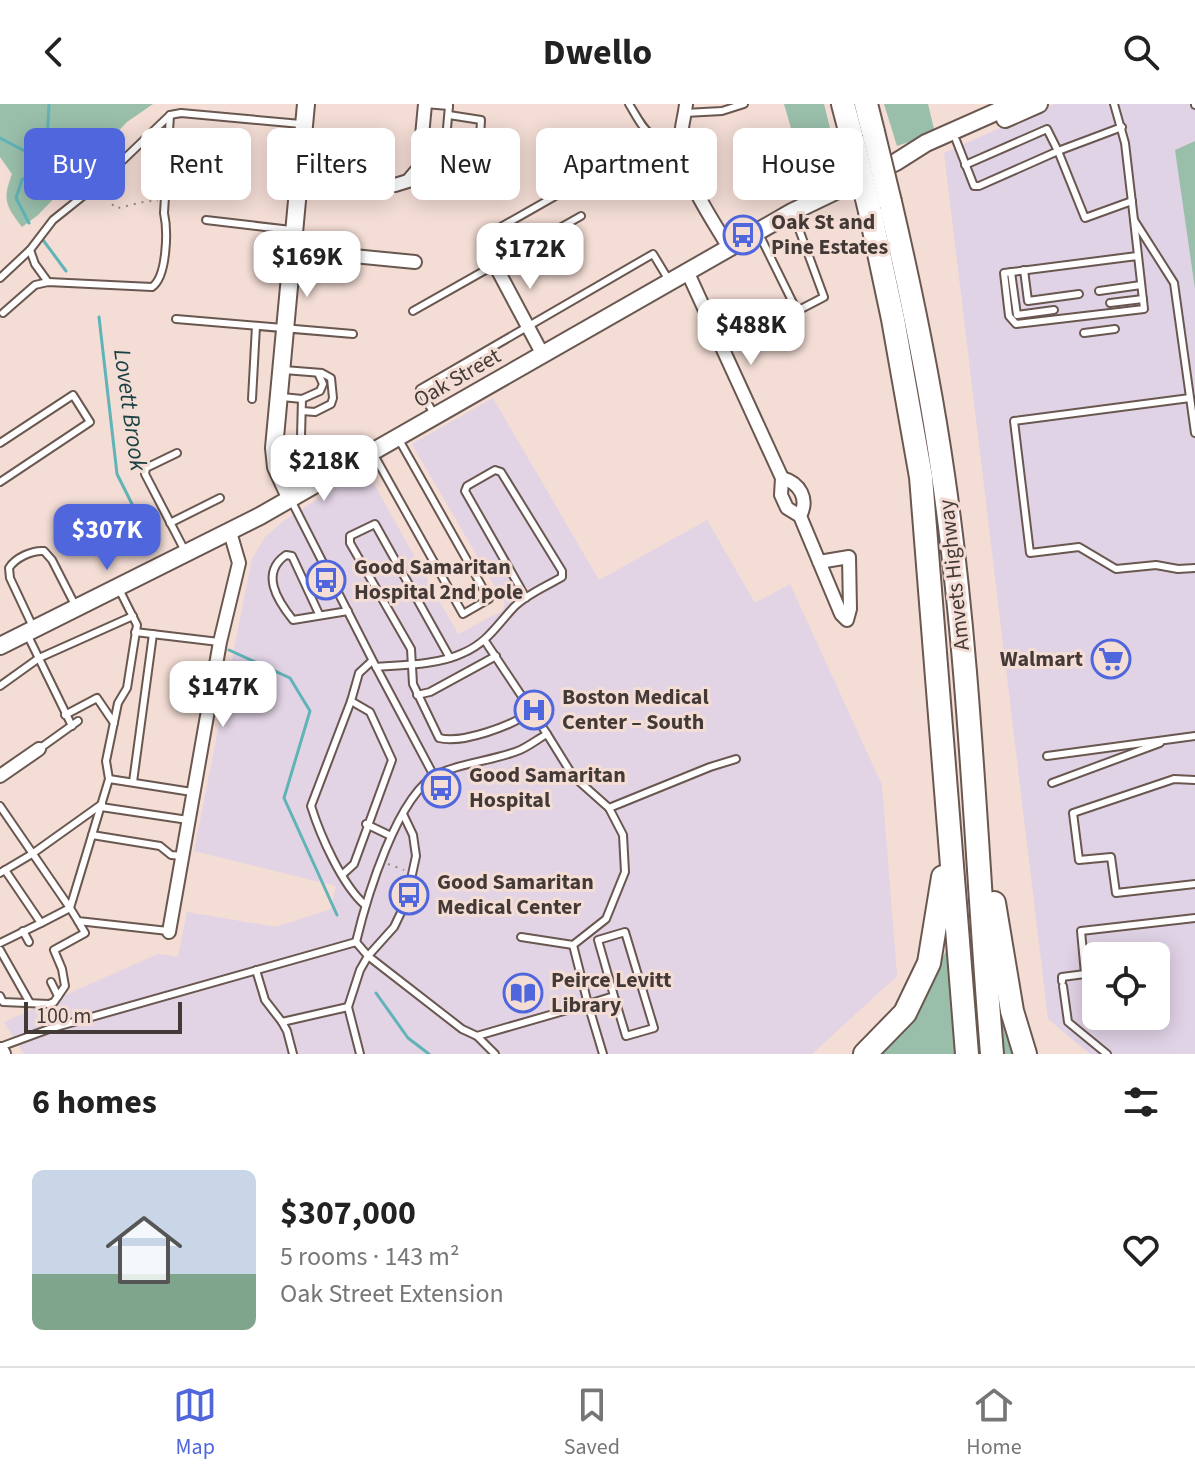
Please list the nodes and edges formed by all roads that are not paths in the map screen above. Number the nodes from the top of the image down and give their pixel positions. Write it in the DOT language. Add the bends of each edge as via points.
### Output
graph roads {
  1 [pos="306,104"];
  2 [pos="425,104"];
  3 [pos="629,104"];
  4 [pos="744,104"];
  5 [pos="843,104"];
  6 [pos="866,104"];
  7 [pos="1014,104"];
  8 [pos="1039,104"];
  9 [pos="1114,104"];
  10 [pos="450,105"];
  11 [pos="685,109"];
  12 [pos="170,115"];
  13 [pos="449,115"];
  14 [pos="305,124"];
  15 [pos="1122,127"];
  16 [pos="305,128"];
  17 [pos="448,128"];
  18 [pos="481,128"];
  19 [pos="644,128"];
  20 [pos="858,128"];
  21 [pos="1041,132"];
  22 [pos="863,137"];
  23 [pos="1029,137"];
  24 [pos="956,140"];
  25 [pos="1044,140"];
  26 [pos="1014,144"];
  27 [pos="1033,145"];
  28 [pos="999,150"];
  29 [pos="1058,151"];
  30 [pos="1018,152"];
  31 [pos="984,157"];
  32 [pos="1003,158"];
  33 [pos="975,161"];
  34 [pos="896,162"];
  35 [pos="965,165"];
  36 [pos="987,165"];
  37 [pos="979,169"];
  38 [pos="395,185"];
  39 [pos="297,200"];
  40 [pos="548,200"];
  41 [pos="700,200"];
  42 [pos="1132,201"];
  43 [pos="880,207"];
  44 [pos="792,212"];
  45 [pos="581,216"];
  46 [pos="206,220"];
  47 [pos="1134,220"];
  48 [pos="294,230"];
  49 [pos="758,231"];
  50 [pos="492,232"];
  51 [pos="729,248"];
  52 [pos="30,250"];
  53 [pos="292,250"];
  54 [pos="1137,256"];
  55 [pos="415,262"];
  56 [pos="495,265"];
  57 [pos="1024,270"];
  58 [pos="687,271"];
  59 [pos="1011,272"];
  60 [pos="0,278"];
  61 [pos="48,282"];
  62 [pos="670,282"];
  63 [pos="1141,285"];
  64 [pos="1099,291"];
  65 [pos="1079,294"];
  66 [pos="1143,299"];
  67 [pos="1110,303"];
  68 [pos="1054,310"];
  69 [pos="413,311"];
  70 [pos="3,313"];
  71 [pos="176,319"];
  72 [pos="256,326"];
  73 [pos="528,326"];
  74 [pos="284,328"];
  75 [pos="1115,329"];
  76 [pos="1084,333"];
  77 [pos="353,334"];
  78 [pos="543,355"];
  79 [pos="280,369"];
  80 [pos="317,372"];
  81 [pos="278,396"];
  82 [pos="1190,398"];
  83 [pos="252,399"];
  84 [pos="302,399"];
  85 [pos="302,411"];
  86 [pos="435,416"];
  87 [pos="1195,433"];
  88 [pos="398,437"];
  89 [pos="0,443"];
  90 [pos="177,453"];
  91 [pos="366,456"];
  92 [pos="0,482"];
  93 [pos="220,498"];
  94 [pos="291,499"];
  95 [pos="170,523"];
  96 [pos="230,532"];
  97 [pos="187,554"];
  98 [pos="819,562"];
  99 [pos="1195,568"];
  100 [pos="119,589"];
  101 [pos="526,598"];
  102 [pos="77,608"];
  103 [pos="348,611"];
  104 [pos="319,614"];
  105 [pos="133,616"];
  106 [pos="30,631"];
  107 [pos="135,632"];
  108 [pos="153,634"];
  109 [pos="485,641"];
  110 [pos="220,642"];
  111 [pos="0,646"];
  112 [pos="496,656"];
  113 [pos="39,658"];
  114 [pos="450,658"];
  115 [pos="413,663"];
  116 [pos="374,664"];
  117 [pos="0,686"];
  118 [pos="417,695"];
  119 [pos="351,701"];
  120 [pos="531,711"];
  121 [pos="65,715"];
  122 [pos="114,723"];
  123 [pos="547,734"];
  124 [pos="1195,736"];
  125 [pos="1171,739"];
  126 [pos="39,749"];
  127 [pos="1047,756"];
  128 [pos="736,759"];
  129 [pos="0,776"];
  130 [pos="434,776"];
  131 [pos="109,779"];
  132 [pos="1195,780"];
  133 [pos="133,782"];
  134 [pos="1052,783"];
  135 [pos="194,792"];
  136 [pos="974,804"];
  137 [pos="101,805"];
  138 [pos="0,806"];
  139 [pos="609,808"];
  140 [pos="403,814"];
  141 [pos="189,820"];
  142 [pos="366,824"];
  143 [pos="92,835"];
  144 [pos="391,836"];
  145 [pos="949,845"];
  146 [pos="32,854"];
  147 [pos="183,856"];
  148 [pos="3,872"];
  149 [pos="343,874"];
  150 [pos="1195,884"];
  151 [pos="365,905"];
  152 [pos="70,908"];
  153 [pos="1195,918"];
  154 [pos="78,921"];
  155 [pos="41,923"];
  156 [pos="23,931"];
  157 [pos="169,932"];
  158 [pos="521,937"];
  159 [pos="29,942"];
  160 [pos="356,942"];
  161 [pos="0,943"];
  162 [pos="573,945"];
  163 [pos="0,950"];
  164 [pos="368,956"];
  165 [pos="3,963"];
  166 [pos="256,970"];
  167 [pos="51,982"];
  168 [pos="1,994"];
  169 [pos="58,996"];
  170 [pos="614,996"];
  171 [pos="30,1003"];
  172 [pos="588,1004"];
  173 [pos="348,1007"];
  174 [pos="282,1022"];
  175 [pos="477,1036"];
  176 [pos="1,1051"];
  177 [pos="293,1054"];
  178 [pos="360,1054"];
  179 [pos="495,1054"];
  180 [pos="603,1054"];
  181 [pos="865,1054"];
  182 [pos="967,1054"];
  183 [pos="992,1054"];
  184 [pos="1025,1054"];
  185 [pos="1107,1054"];
  1 -- 14 [label="main road"];
  2 -- 10 [label="lane"];
  2 -- 38 [label="street" via="419,168 408,181"];
  3 -- 19 [label="lane"];
  4 -- 11 [label="lane" via="722,111"];
  5 -- 20 [label="highway, Amvets Highway"];
  6 -- 22 [label="highway, Amvets Highway"];
  7 -- 34 [label="main road, Oak Street"];
  8 -- 24 [label="main road, Oak Street"];
  9 -- 15 [label="lane"];
  10 -- 13 [label="lane"];
  12 -- 14 [label="lane"];
  12 -- 52 [label="lane" via="53,220"];
  12 -- 61 [label="lane" via="167,225 156,285"];
  13 -- 17 [label="lane"];
  13 -- 18 [label="lane" via="481,120"];
  14 -- 16 [label="main road"];
  15 -- 29 [label="lane"];
  15 -- 42 [label="lane"];
  21 -- 23 [label="lane"];
  21 -- 25 [label="lane"];
  21 -- 29 [label="lane" via="1047,129"];
  22 -- 43 [label="highway, Amvets Highway, bridge"];
  23 -- 26 [label="lane"];
  23 -- 27 [label="lane"];
  24 -- 34 [label="main road, Oak Street"];
  24 -- 35 [label="lane"];
  26 -- 28 [label="lane"];
  26 -- 30 [label="lane"];
  28 -- 31 [label="lane"];
  28 -- 32 [label="lane"];
  29 -- 35 [label="lane" via="974,186"];
  29 -- 42 [label="lane" via="1085,218"];
  31 -- 33 [label="lane"];
  31 -- 36 [label="lane"];
  33 -- 35 [label="lane"];
  33 -- 37 [label="lane"];
  34 -- 44 [label="main road, Oak Street"];
  39 -- 48 [label="main road"];
  40 -- 50 [label="lane"];
  41 -- 51 [label="street"];
  42 -- 47 [label="lane"];
  43 -- 136 [label="highway, Amvets Highway" via="914,314 943,475"];
  43 -- 145 [label="highway, Amvets Highway" via="921,477"];
  44 -- 49 [label="main road, Oak Street"];
  44 -- 49 [label="lane" via="824,297 797,311"];
  45 -- 56 [label="lane"];
  46 -- 48 [label="lane"];
  47 -- 54 [label="lane"];
  47 -- 82 [label="lane" via="1174,283"];
  48 -- 53 [label="main road"];
  49 -- 51 [label="main road, Oak Street"];
  50 -- 56 [label="street"];
  51 -- 58 [label="main road, Oak Street"];
  52 -- 60 [label="lane"];
  52 -- 61 [label="lane"];
  53 -- 55 [label="street"];
  53 -- 74 [label="main road"];
  54 -- 57 [label="lane"];
  54 -- 63 [label="lane"];
  56 -- 69 [label="lane"];
  56 -- 73 [label="street"];
  57 -- 59 [label="lane"];
  57 -- 65 [label="lane" via="1028,301"];
  58 -- 62 [label="main road, Oak Street"];
  58 -- 98 [label="street" via="782,478 781,495 787,508 800,516"];
  59 -- 66 [label="lane" via="1004,273 1009,316 1016,324 1144,309"];
  59 -- 68 [label="lane" via="1017,315"];
  61 -- 70 [label="lane" via="35,285"];
  62 -- 73 [label="lane" via="653,254"];
  62 -- 78 [label="main road, Oak Street"];
  63 -- 64 [label="lane"];
  63 -- 66 [label="lane"];
  66 -- 67 [label="lane"];
  71 -- 72 [label="lane"];
  72 -- 74 [label="lane"];
  72 -- 83 [label="lane"];
  73 -- 78 [label="street"];
  73 -- 86 [label="lane" via="420,389"];
  74 -- 77 [label="lane"];
  74 -- 79 [label="main road"];
  75 -- 76 [label="lane"];
  78 -- 86 [label="main road, Oak Street"];
  79 -- 80 [label="lane"];
  79 -- 81 [label="main road"];
  80 -- 84 [label="lane" via="322,389"];
  80 -- 85 [label="lane" via="331,378 332,403 319,411"];
  81 -- 84 [label="lane"];
  81 -- 94 [label="main road" via="274,462"];
  82 -- 87 [label="lane"];
  82 -- 99 [label="lane" via="1014,421 1030,553 1079,547 1116,569"];
  84 -- 85 [label="lane"];
  85 -- 91 [label="lane" via="301,436 309,453 344,440"];
  86 -- 88 [label="main road, Oak Street"];
  88 -- 91 [label="main road, Oak Street"];
  88 -- 91 [label="lane" via="489,599 463,614"];
  89 -- 92 [label="lane" via="73,395 90,422"];
  90 -- 95 [label="lane" via="146,468 145,474"];
  91 -- 94 [label="main road, Oak Street"];
  93 -- 95 [label="lane"];
  94 -- 96 [label="main road, Oak Street"];
  94 -- 103 [label="lane"];
  95 -- 97 [label="lane"];
  96 -- 97 [label="main road, Oak Street"];
  96 -- 110 [label="street" via="239,563"];
  97 -- 100 [label="main road, Oak Street"];
  98 -- 98 [label="street" via="849,557 847,620 841,614"];
  100 -- 102 [label="main road, Oak Street"];
  100 -- 105 [label="lane"];
  101 -- 101 [label="lane" via="562,577 562,571 495,470 465,491"];
  101 -- 109 [label="lane"];
  102 -- 106 [label="main road, Oak Street"];
  102 -- 106 [label="lane" via="49,555 33,552 11,564 8,573"];
  103 -- 104 [label="lane"];
  103 -- 116 [label="lane"];
  104 -- 104 [label="lane" via="293,620 288,614 271,583 281,558 292,556"];
  105 -- 107 [label="lane"];
  105 -- 113 [label="lane"];
  106 -- 111 [label="main road, Oak Street"];
  106 -- 113 [label="lane"];
  107 -- 108 [label="lane"];
  107 -- 122 [label="lane" via="127,688"];
  108 -- 110 [label="lane"];
  108 -- 133 [label="lane"];
  109 -- 112 [label="lane"];
  109 -- 114 [label="lane"];
  110 -- 135 [label="street"];
  112 -- 118 [label="lane"];
  112 -- 120 [label="lane"];
  113 -- 117 [label="lane"];
  113 -- 121 [label="lane"];
  114 -- 115 [label="lane"];
  114 -- 115 [label="lane" via="372,524 349,539 411,649"];
  115 -- 116 [label="lane"];
  115 -- 118 [label="lane"];
  116 -- 119 [label="lane" via="359,673"];
  116 -- 130 [label="lane"];
  118 -- 120 [label="lane" via="439,738 449,741 521,720"];
  119 -- 142 [label="lane" via="370,712 392,760"];
  119 -- 149 [label="lane" via="311,806"];
  120 -- 123 [label="lane"];
  121 -- 122 [label="lane" via="97,698"];
  121 -- 126 [label="lane" via="75,724"];
  122 -- 131 [label="lane" via="106,761"];
  123 -- 130 [label="lane" via="519,750"];
  123 -- 139 [label="lane" via="573,776"];
  124 -- 125 [label="lane"];
  125 -- 127 [label="lane"];
  125 -- 134 [label="lane"];
  126 -- 129 [label="street"];
  128 -- 139 [label="lane"];
  130 -- 140 [label="lane"];
  131 -- 133 [label="lane"];
  131 -- 137 [label="lane"];
  132 -- 150 [label="lane" via="1174,779 1073,813 1079,860 1111,857 1116,893"];
  133 -- 135 [label="lane"];
  135 -- 141 [label="street"];
  136 -- 183 [label="highway, Amvets Highway"];
  136 -- 184 [label="highway" via="1012,1011"];
  137 -- 141 [label="lane"];
  137 -- 143 [label="lane"];
  137 -- 146 [label="lane"];
  138 -- 146 [label="lane"];
  139 -- 162 [label="lane" via="623,835 625,872 606,919"];
  140 -- 144 [label="lane"];
  140 -- 164 [label="lane" via="413,835 413,873 402,914"];
  141 -- 147 [label="street"];
  142 -- 144 [label="lane"];
  142 -- 149 [label="lane" via="354,864"];
  143 -- 147 [label="lane" via="160,846"];
  143 -- 152 [label="lane"];
  144 -- 151 [label="lane"];
  145 -- 181 [label="highway" via="929,963 905,1013"];
  145 -- 182 [label="highway, Amvets Highway"];
  146 -- 148 [label="lane"];
  146 -- 152 [label="lane"];
  147 -- 157 [label="street"];
  148 -- 155 [label="lane"];
  149 -- 151 [label="lane"];
  151 -- 160 [label="lane"];
  152 -- 154 [label="lane"];
  152 -- 155 [label="lane"];
  153 -- 185 [label="lane" via="1081,931 1085,974 1062,977 1068,1022"];
  154 -- 157 [label="lane"];
  154 -- 169 [label="lane" via="85,933 54,950 65,986"];
  155 -- 156 [label="lane"];
  156 -- 159 [label="lane"];
  156 -- 161 [label="lane"];
  158 -- 162 [label="lane"];
  160 -- 164 [label="lane"];
  160 -- 166 [label="lane"];
  162 -- 172 [label="lane"];
  163 -- 165 [label="lane"];
  164 -- 173 [label="lane"];
  164 -- 175 [label="lane"];
  165 -- 171 [label="lane"];
  166 -- 174 [label="lane" via="265,1000"];
  166 -- 176 [label="lane" via="49,1029"];
  167 -- 169 [label="lane"];
  168 -- 171 [label="lane" via="3,1002"];
  169 -- 171 [label="lane" via="49,1004"];
  170 -- 170 [label="lane" via="626,1036 654,1028 625,932 598,940"];
  170 -- 172 [label="lane"];
  172 -- 175 [label="lane"];
  172 -- 180 [label="lane"];
  173 -- 174 [label="lane"];
  173 -- 178 [label="lane"];
  174 -- 177 [label="lane"];
  175 -- 179 [label="lane"];
}
